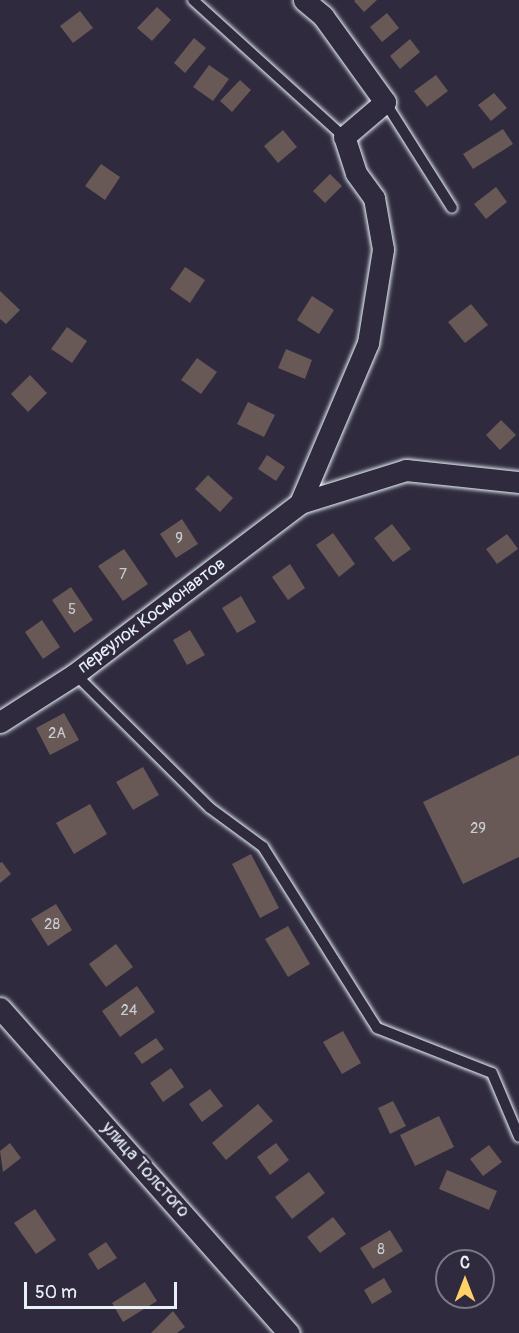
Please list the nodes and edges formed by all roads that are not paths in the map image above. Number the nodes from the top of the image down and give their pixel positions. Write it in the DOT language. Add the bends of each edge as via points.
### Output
graph roads {
  1 [pos="193,0"];
  2 [pos="304,0"];
  3 [pos="385,102"];
  4 [pos="344,137"];
  5 [pos="452,208"];
  6 [pos="519,482"];
  7 [pos="300,503"];
  8 [pos="75,674"];
  9 [pos="0,722"];
  10 [pos="0,1008"];
  11 [pos="519,1137"];
  12 [pos="290,1333"];
  1 -- 4 [label="lane"];
  2 -- 3 [label="street" via="323,16"];
  3 -- 4 [label="street"];
  3 -- 5 [label="lane"];
  4 -- 7 [label="street, переулок Космонавтов" via="356,173 374,198 383,249 368,343"];
  6 -- 7 [label="street, переулок Космонавтов" via="406,471"];
  7 -- 8 [label="street, переулок Космонавтов"];
  8 -- 9 [label="street, переулок Космонавтов"];
  8 -- 11 [label="lane" via="210,808 263,847 377,1028 492,1073"];
  10 -- 12 [label="street, улица Толстого"];
}
